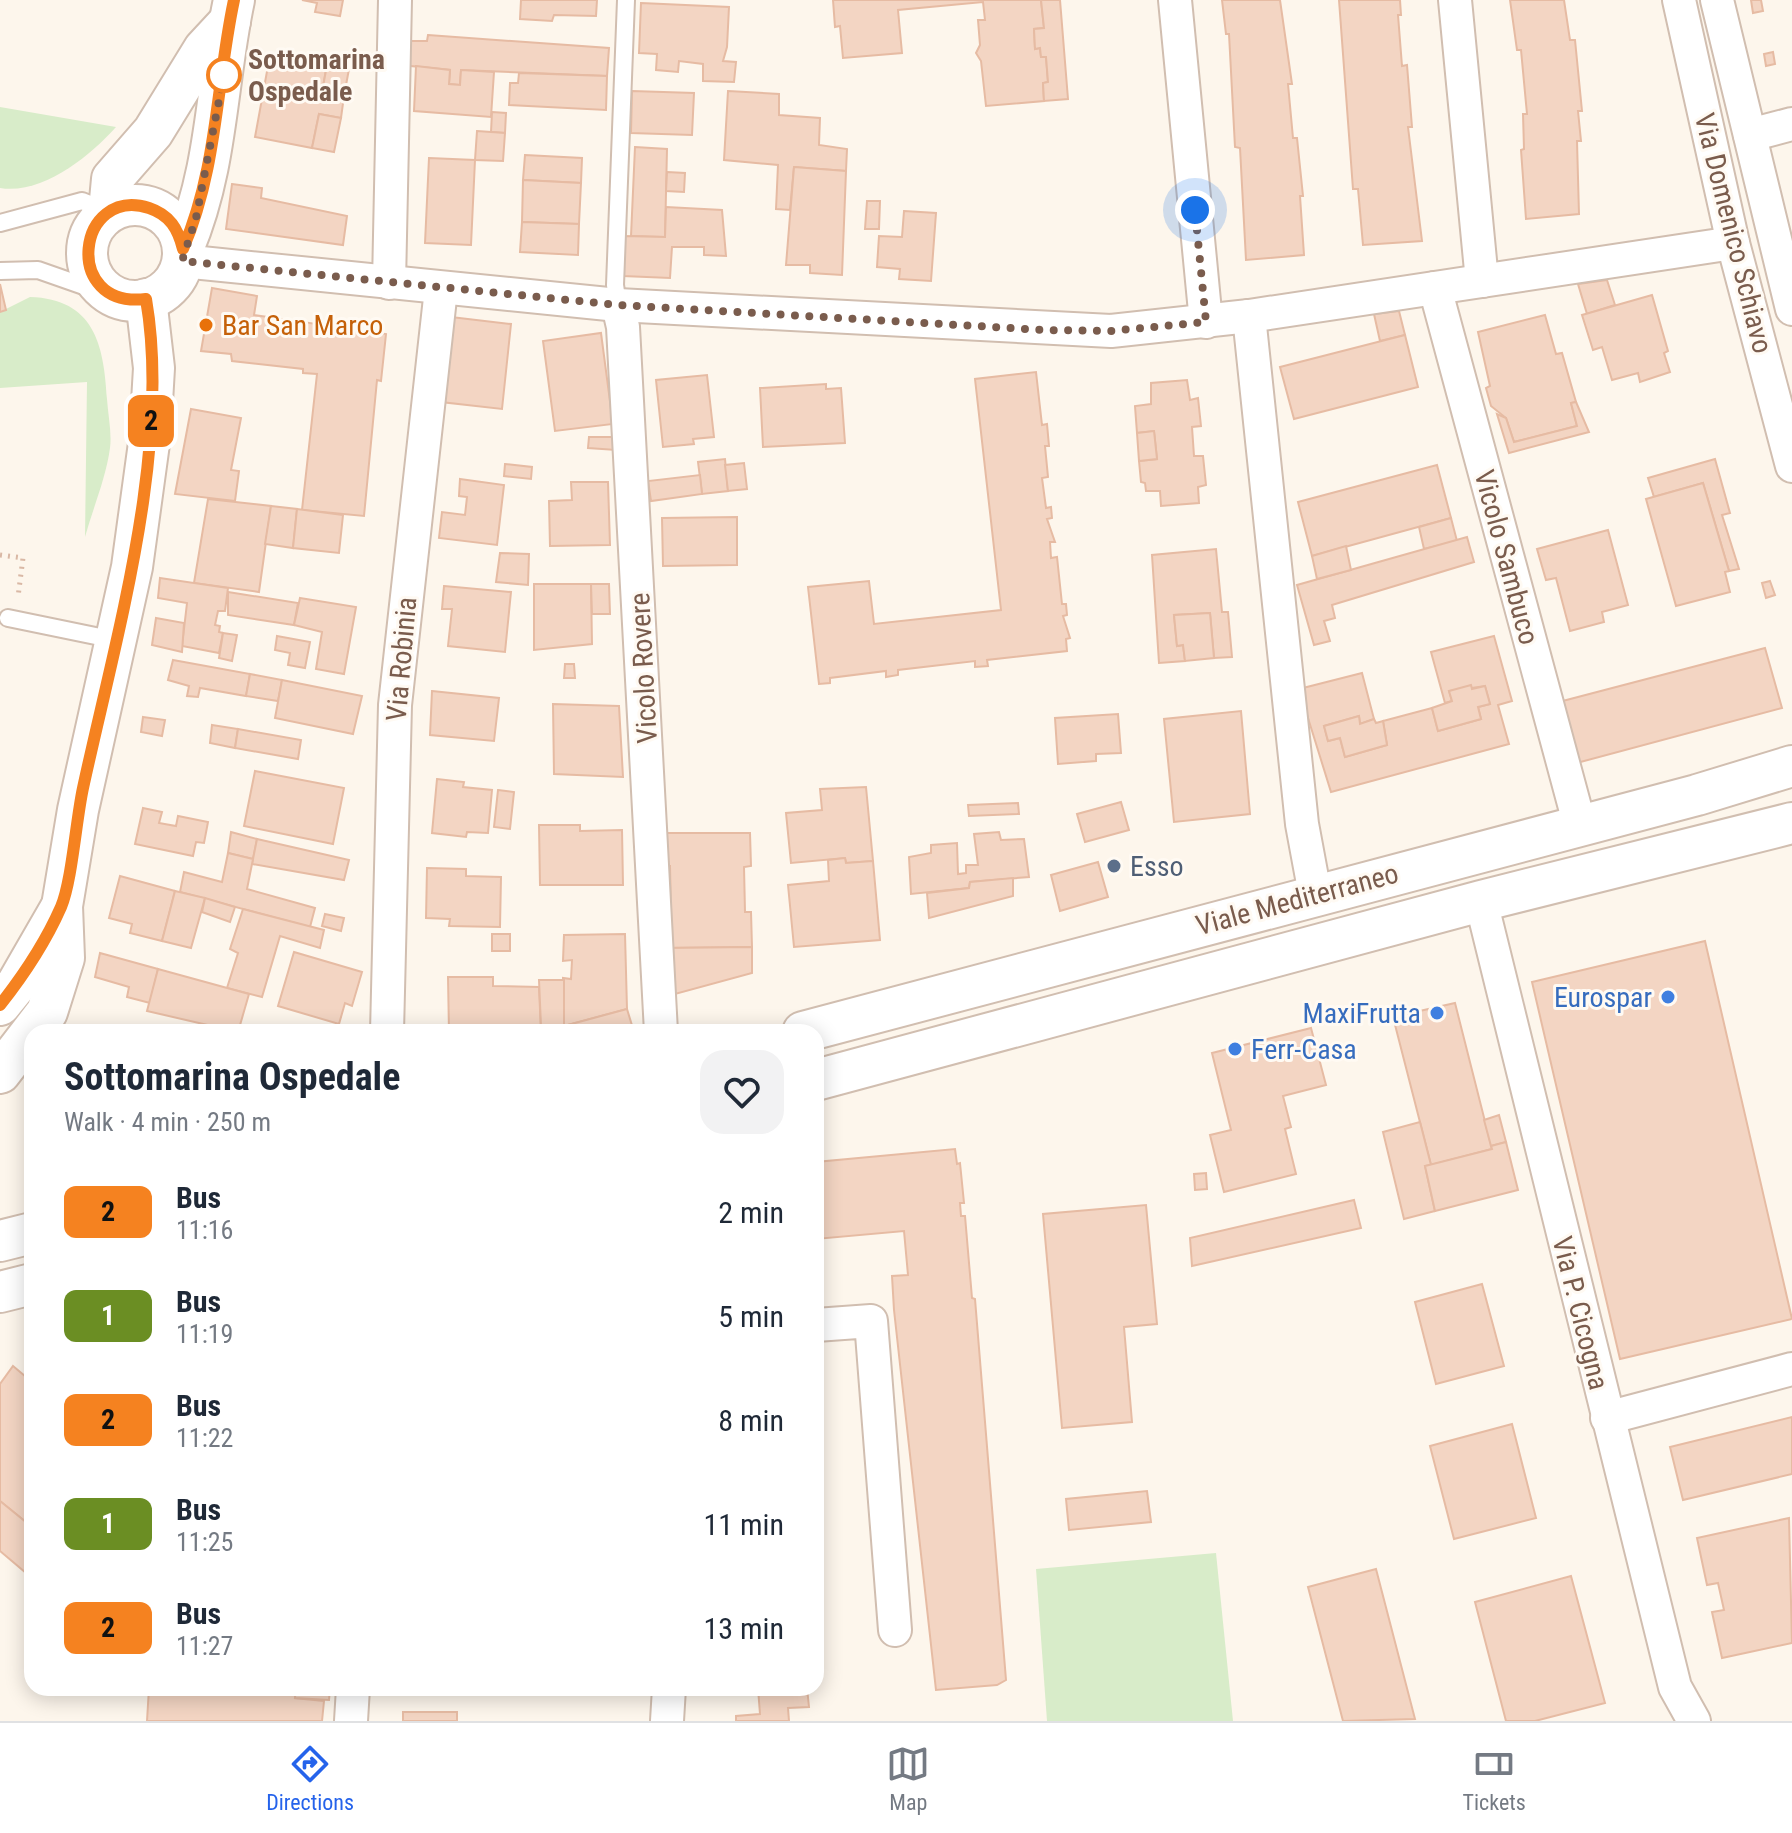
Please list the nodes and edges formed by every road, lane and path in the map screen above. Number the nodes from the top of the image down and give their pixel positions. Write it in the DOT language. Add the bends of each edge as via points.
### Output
graph roads {
  1 [pos="395,0"];
  2 [pos="626,0"];
  3 [pos="1175,0"];
  4 [pos="1455,0"];
  5 [pos="1679,0"];
  6 [pos="1717,0"];
  7 [pos="232,11"];
  8 [pos="1792,124"];
  9 [pos="1750,135"];
  10 [pos="109,211"];
  11 [pos="0,223"];
  12 [pos="1733,243"];
  13 [pos="183,255"];
  14 [pos="0,271"];
  15 [pos="1482,281"];
  16 [pos="389,283"];
  17 [pos="1435,288"];
  18 [pos="441,289"];
  19 [pos="132,299"];
  20 [pos="618,305"];
  21 [pos="1792,309"];
  22 [pos="1249,316"];
  23 [pos="1206,322"];
  24 [pos="1792,466"];
  25 [pos="0,555"];
  26 [pos="12,619"];
  27 [pos="115,640"];
  28 [pos="1792,766"];
  29 [pos="1792,823"];
  30 [pos="1580,826"];
  31 [pos="1315,894"];
  32 [pos="1481,901"];
  33 [pos="62,906"];
  34 [pos="0,1005"];
  35 [pos="47,1022"];
  36 [pos="387,1024"];
  37 [pos="661,1024"];
  38 [pos="824,1026"];
  39 [pos="24,1047"];
  40 [pos="0,1073"];
  41 [pos="824,1078"];
  42 [pos="24,1235"];
  43 [pos="0,1241"];
  44 [pos="24,1286"];
  45 [pos="0,1292"];
  46 [pos="824,1324"];
  47 [pos="1792,1369"];
  48 [pos="1607,1418"];
  49 [pos="895,1630"];
  50 [pos="353,1696"];
  51 [pos="669,1696"];
  52 [pos="351,1721"];
  53 [pos="667,1721"];
  54 [pos="1694,1721"];
  1 -- 16 [label="street"];
  2 -- 20 [label="lane"];
  3 -- 23 [label="street"];
  4 -- 15 [label="street"];
  5 -- 12 [label="street, Via Domenico Schiavo"];
  6 -- 9 [label="street, Via Domenico Schiavo"];
  7 -- 10 [label="street" via="153,132 112,179"];
  7 -- 13 [label="street" via="221,101"];
  8 -- 9 [label="street"];
  9 -- 21 [label="street, Via Domenico Schiavo"];
  10 -- 11 [label="lane" via="82,201"];
  10 -- 13 [label="street" via="126,206 164,215 178,228"];
  10 -- 19 [label="street" via="89,239 87,253 95,280"];
  12 -- 15 [label="street"];
  12 -- 24 [label="street, Via Domenico Schiavo"];
  13 -- 16 [label="street"];
  13 -- 19 [label="street" via="172,283"];
  14 -- 19 [label="lane" via="38,270"];
  15 -- 17 [label="street"];
  16 -- 18 [label="street"];
  17 -- 22 [label="street"];
  17 -- 30 [label="street, Vicolo Sambuco"];
  18 -- 20 [label="street"];
  18 -- 36 [label="street, Via Robinia" via="395,705"];
  19 -- 27 [label="street" via="154,368 132,567"];
  20 -- 23 [label="street" via="1044,330 1111,331"];
  20 -- 37 [label="street, Vicolo Rovere" via="634,474"];
  22 -- 23 [label="street"];
  22 -- 31 [label="street" via="1302,824"];
  25 -- 26 [label="path" via="23,558"];
  26 -- 27 [label="lane"];
  27 -- 33 [label="street"];
  28 -- 30 [label="street, Viale Mediterraneo"];
  29 -- 32 [label="street, Viale Mediterraneo"];
  30 -- 31 [label="street, Viale Mediterraneo"];
  31 -- 38 [label="street, Viale Mediterraneo"];
  32 -- 41 [label="street, Viale Mediterraneo"];
  32 -- 48 [label="street, Via P. Cicogna"];
  33 -- 34 [label="street"];
  33 -- 35 [label="street" via="64,958"];
  39 -- 40 [label="street"];
  42 -- 43 [label="street"];
  44 -- 45 [label="street"];
  46 -- 49 [label="street" via="871,1321"];
  47 -- 48 [label="street"];
  48 -- 54 [label="street, Via P. Cicogna" via="1675,1687"];
  50 -- 52 [label="street"];
  51 -- 53 [label="street"];
}
